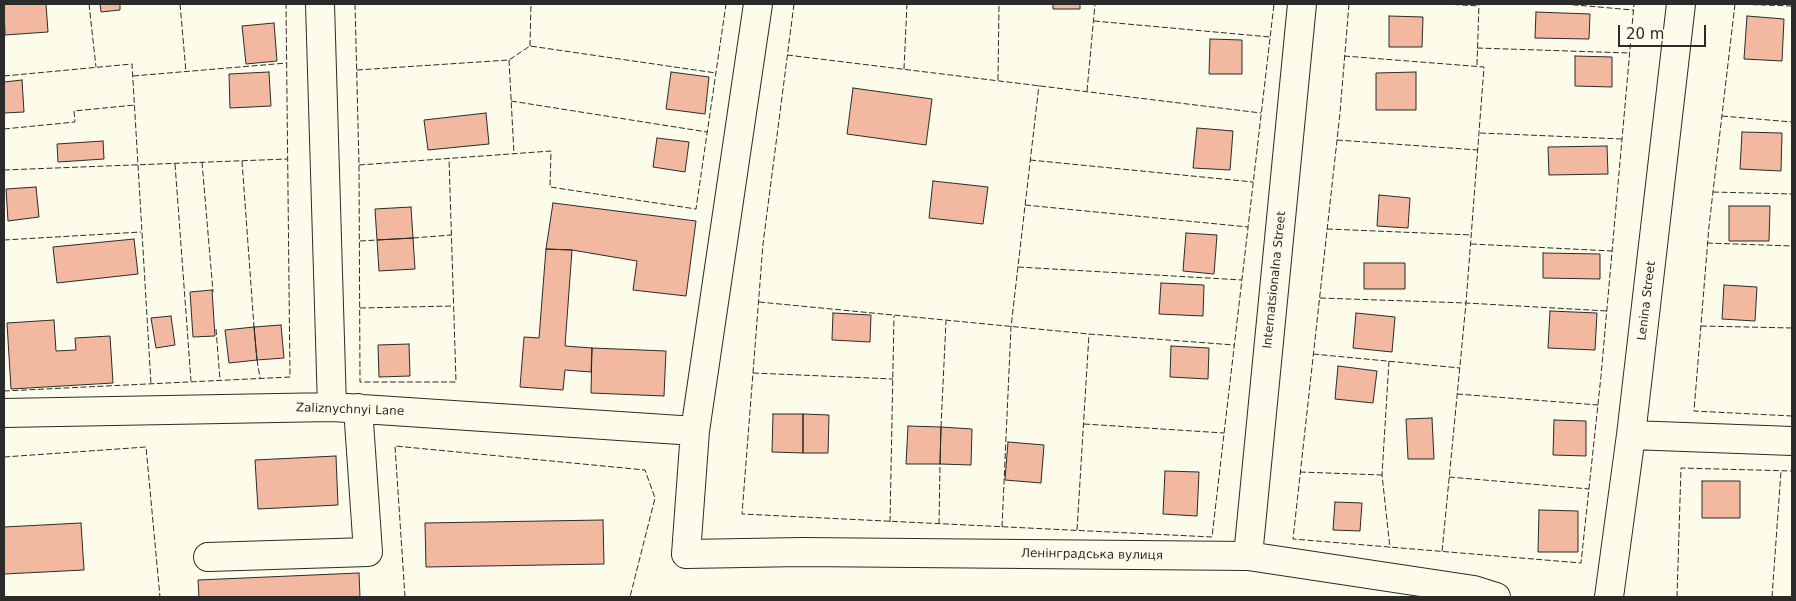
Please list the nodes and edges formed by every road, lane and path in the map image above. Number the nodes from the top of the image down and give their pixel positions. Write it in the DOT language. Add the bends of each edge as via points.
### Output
graph roads {
  1 [pos="320,4"];
  2 [pos="758,4"];
  3 [pos="1302,4"];
  4 [pos="1681,4"];
  5 [pos="345,407"];
  6 [pos="4,413"];
  7 [pos="695,432"];
  8 [pos="1631,435"];
  9 [pos="1792,441"];
  10 [pos="1248,556"];
  11 [pos="208,557"];
  12 [pos="1496,597"];
  13 [pos="1609,597"];
  1 -- 5 [label="street"];
  2 -- 7 [label="street"];
  3 -- 10 [label="street, Internatsionalna Street"];
  4 -- 8 [label="street, Lenina Street"];
  5 -- 6 [label="street, Zaliznychnyi Lane"];
  5 -- 7 [label="street, Zaliznychnyi Lane"];
  5 -- 11 [label="street" via="368,552"];
  7 -- 10 [label="street, Ленінградська вулиця" via="686,554"];
  8 -- 9 [label="street"];
  8 -- 13 [label="street, Lenina Street"];
  10 -- 12 [label="street, Ленінградська вулиця" via="1474,590"];
}
